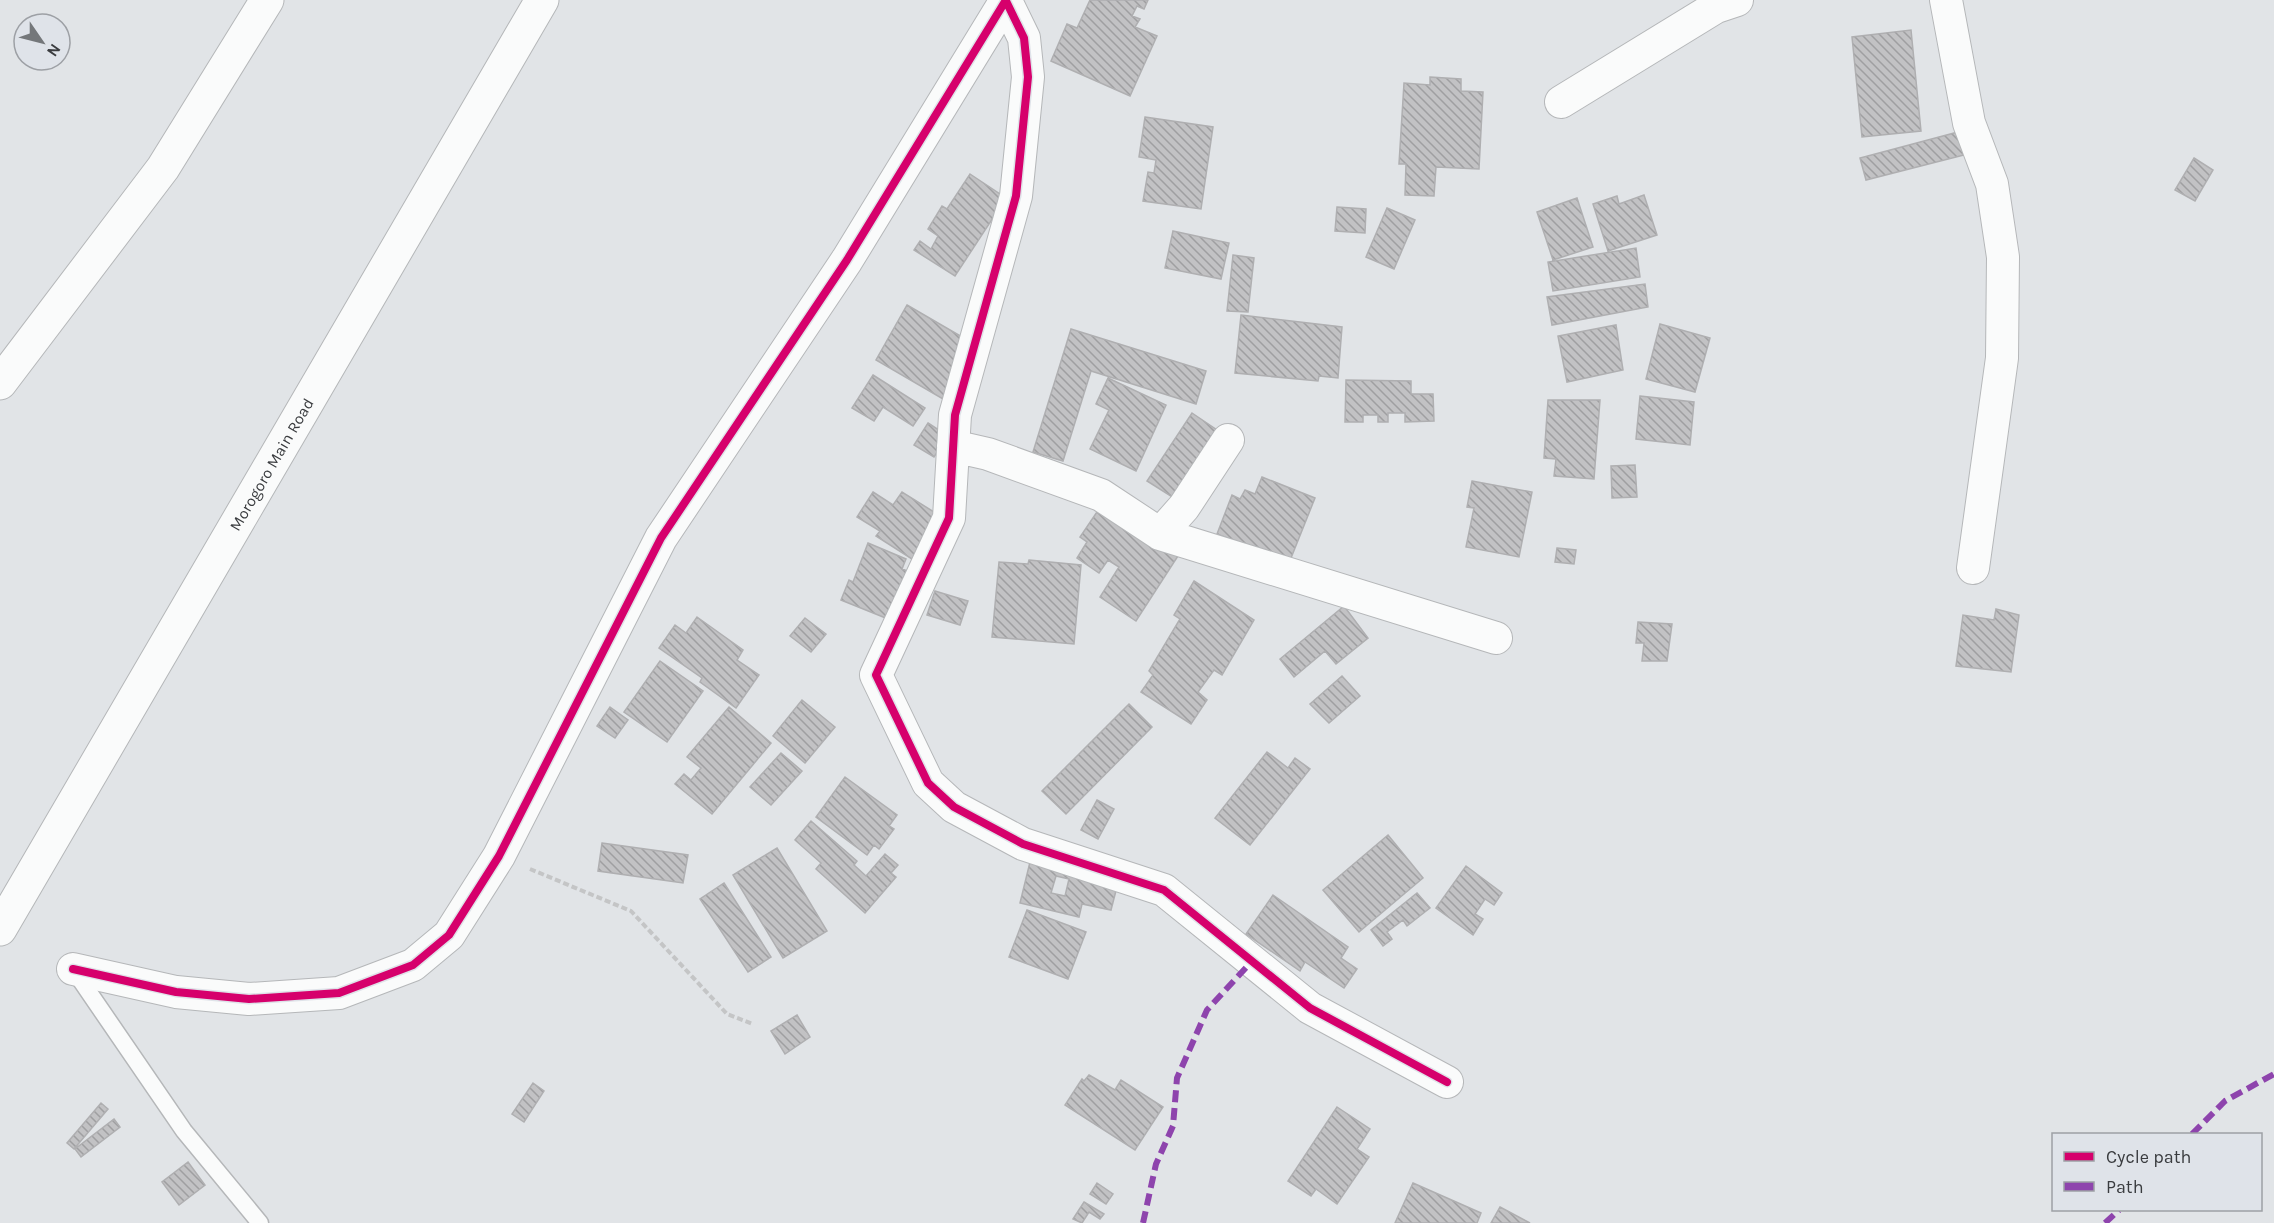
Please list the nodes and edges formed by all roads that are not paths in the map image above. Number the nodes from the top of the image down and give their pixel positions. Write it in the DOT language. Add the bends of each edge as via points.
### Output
graph roads {
  1 [pos="267,0"];
  2 [pos="542,0"];
  3 [pos="1737,0"];
  4 [pos="1946,0"];
  5 [pos="1006,1"];
  6 [pos="1562,102"];
  7 [pos="0,383"];
  8 [pos="1228,440"];
  9 [pos="953,446"];
  10 [pos="1161,534"];
  11 [pos="1973,568"];
  12 [pos="1496,638"];
  13 [pos="0,929"];
  14 [pos="73,969"];
  15 [pos="1447,1082"];
  16 [pos="260,1223"];
  1 -- 7 [label="highway" via="163,168"];
  2 -- 13 [label="highway, Morogoro Main Road"];
  3 -- 6 [label="street" via="1716,7"];
  4 -- 11 [label="street" via="1969,123 1992,184 2003,257 2002,358"];
  5 -- 9 [label="street" via="1024,38 1028,77 1016,196 955,416"];
  5 -- 14 [label="street" via="847,260 661,538 500,856 449,935 413,965 339,993 249,999 176,992"];
  8 -- 10 [label="street" via="1184,507"];
  9 -- 10 [label="street" via="988,454 1101,495"];
  9 -- 15 [label="street" via="949,518 876,675 928,783 954,807 1023,844 1164,890 1310,1008"];
  10 -- 12 [label="street"];
  14 -- 16 [label="lane" via="184,1131"];
}
